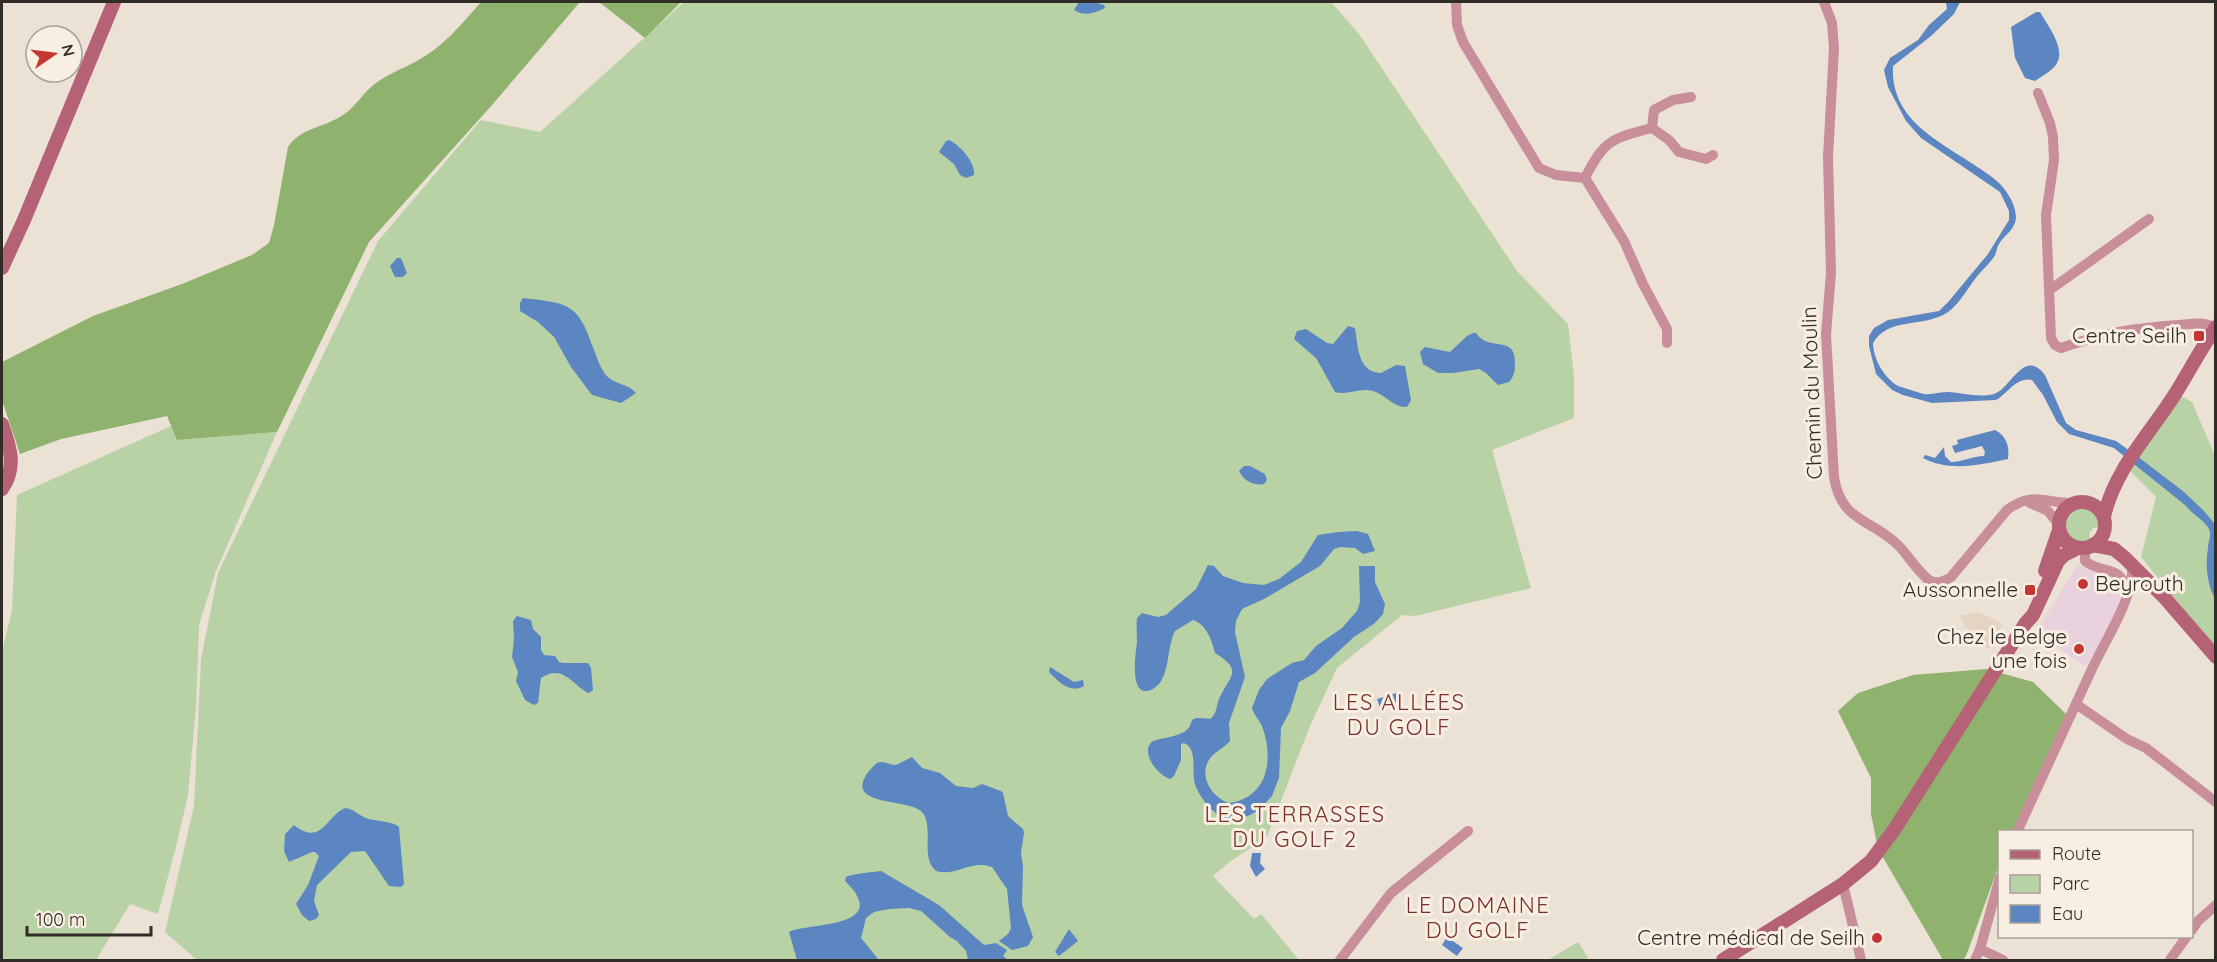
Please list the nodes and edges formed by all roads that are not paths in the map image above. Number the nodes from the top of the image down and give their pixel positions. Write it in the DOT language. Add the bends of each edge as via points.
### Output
graph roads {
  1 [pos="114,2"];
  2 [pos="1456,2"];
  3 [pos="1824,2"];
  4 [pos="2038,93"];
  5 [pos="1691,97"];
  6 [pos="1652,128"];
  7 [pos="1713,155"];
  8 [pos="1585,178"];
  9 [pos="2149,219"];
  10 [pos="2,268"];
  11 [pos="2050,287"];
  12 [pos="2215,327"];
  13 [pos="1667,343"];
  14 [pos="2,424"];
  15 [pos="2121,475"];
  16 [pos="2,489"];
  17 [pos="2021,502"];
  18 [pos="2087,502"];
  19 [pos="2072,503"];
  20 [pos="2104,522"];
  21 [pos="2059,528"];
  22 [pos="2085,547"];
  23 [pos="2132,565"];
  24 [pos="2127,593"];
  25 [pos="2164,597"];
  26 [pos="2025,624"];
  27 [pos="2216,657"];
  28 [pos="2076,704"];
  29 [pos="2216,802"];
  30 [pos="2017,830"];
  31 [pos="1468,831"];
  32 [pos="1843,884"];
  33 [pos="1998,884"];
  34 [pos="2216,905"];
  35 [pos="2193,928"];
  36 [pos="2186,938"];
  37 [pos="1980,949"];
  38 [pos="1340,960"];
  39 [pos="1723,960"];
  40 [pos="1861,960"];
  41 [pos="1975,960"];
  42 [pos="2003,960"];
  43 [pos="2170,960"];
  1 -- 10 [label="main road"];
  2 -- 8 [label="street" via="1463,42 1539,168 1556,176"];
  3 -- 17 [label="street, Chemin du Moulin" via="1832,23 1834,48 1828,157 1830,273 1826,345 1834,477 1840,500 1854,515 1898,545 1930,581 1938,582 1951,577 2007,510"];
  4 -- 11 [label="street" via="2053,137 2054,160 2046,215"];
  5 -- 6 [label="street" via="1672,100 1654,110"];
  6 -- 7 [label="street" via="1679,152 1706,159"];
  6 -- 8 [label="street" via="1620,136 1605,147 1597,153"];
  8 -- 13 [label="street" via="1624,241 1667,329"];
  9 -- 11 [label="street"];
  11 -- 12 [label="street" via="2051,338 2061,348 2135,327 2202,323"];
  12 -- 15 [label="main road"];
  14 -- 16 [label="main road" via="12,459"];
  15 -- 18 [label="main road"];
  15 -- 20 [label="main road" via="2110,496"];
  17 -- 19 [label="street" via="2030,498"];
  17 -- 21 [label="street" via="2048,511"];
  18 -- 19 [label="main road"];
  18 -- 20 [label="main road" via="2097,508"];
  19 -- 21 [label="main road" via="2062,512"];
  20 -- 22 [label="main road" via="2101,537"];
  20 -- 25 [label="main road" via="2115,541 2152,578"];
  21 -- 22 [label="main road" via="2066,542"];
  21 -- 26 [label="main road"];
  22 -- 23 [label="main road" via="2114,549"];
  22 -- 24 [label="street" via="2085,561 2116,573"];
  22 -- 26 [label="main road" via="2058,561"];
  23 -- 24 [label="street"];
  23 -- 25 [label="main road"];
  24 -- 28 [label="street"];
  25 -- 27 [label="main road"];
  26 -- 32 [label="main road" via="1894,830 1870,861"];
  28 -- 29 [label="street" via="2146,748"];
  28 -- 30 [label="street"];
  31 -- 38 [label="street" via="1391,893"];
  32 -- 39 [label="main road"];
  32 -- 40 [label="street"];
  33 -- 37 [label="street"];
  34 -- 35 [label="street"];
  36 -- 43 [label="street"];
  37 -- 41 [label="street"];
  37 -- 42 [label="street"];
}
